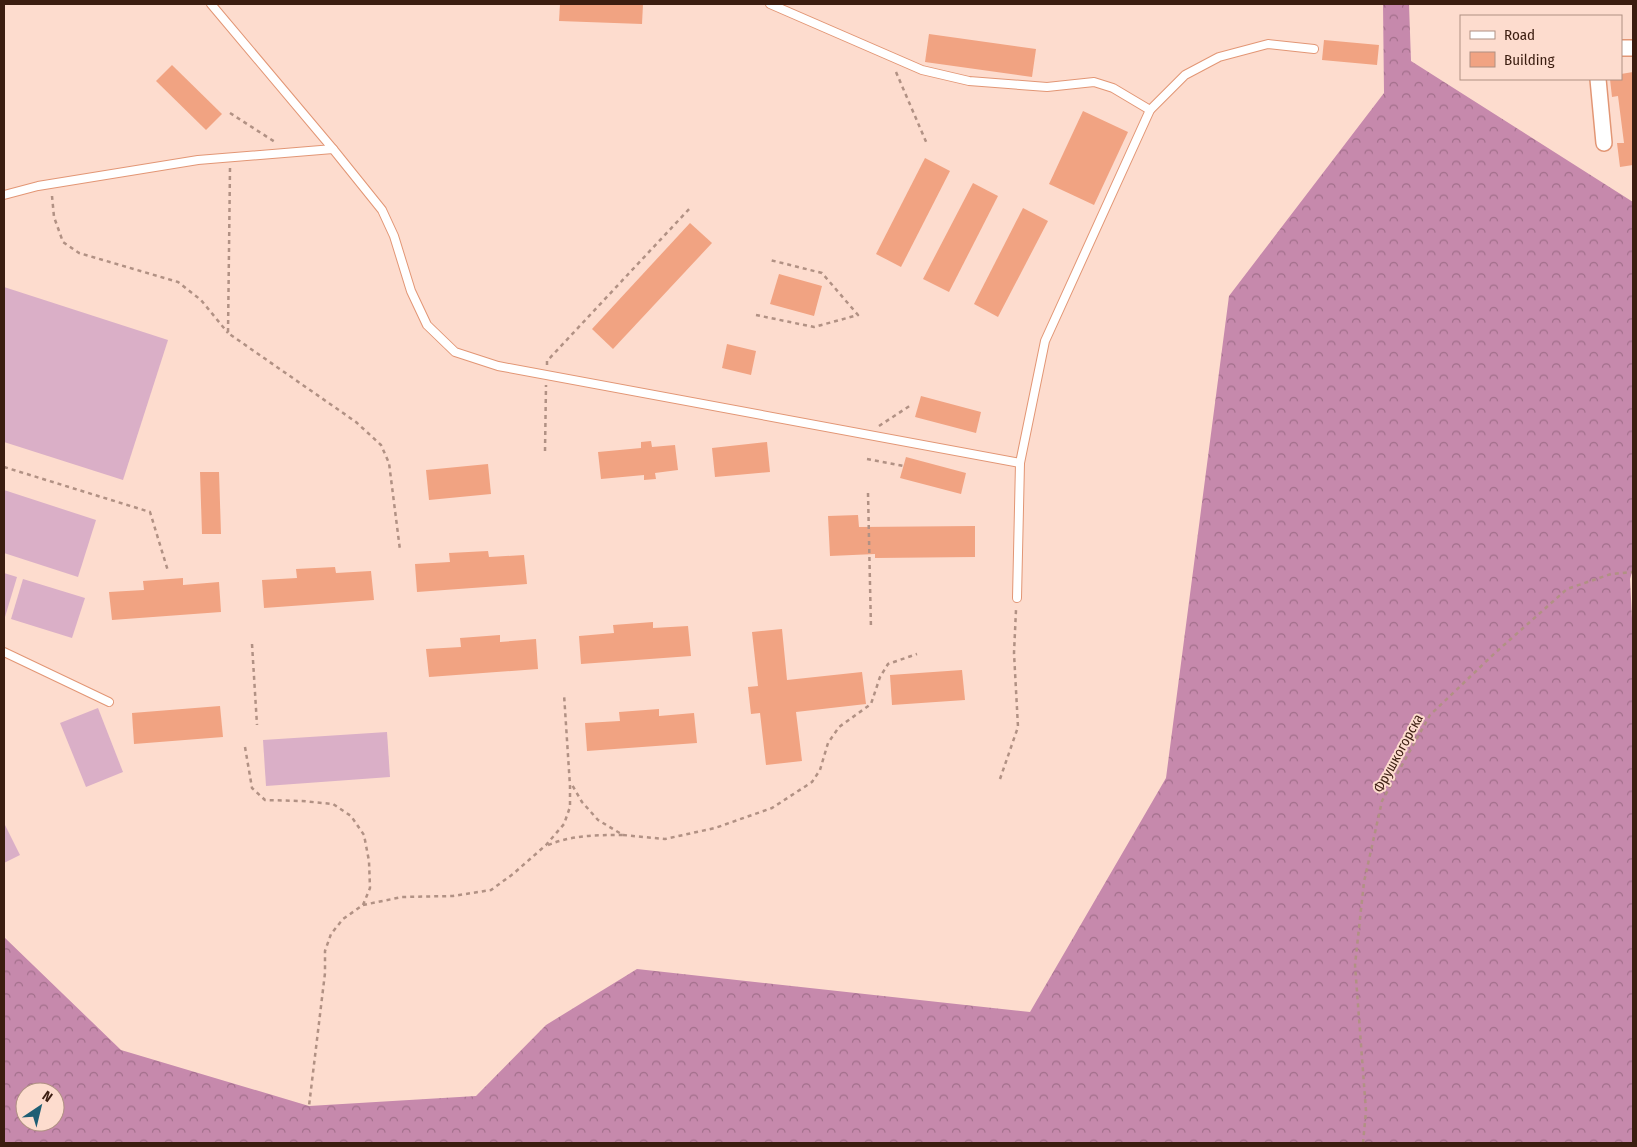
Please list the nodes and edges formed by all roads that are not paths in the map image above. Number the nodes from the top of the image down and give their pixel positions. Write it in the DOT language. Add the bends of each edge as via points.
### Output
graph roads {
  1 [pos="211,4"];
  2 [pos="770,4"];
  3 [pos="1314,49"];
  4 [pos="1598,80"];
  5 [pos="1150,110"];
  6 [pos="1604,143"];
  7 [pos="333,149"];
  8 [pos="4,195"];
  9 [pos="1020,463"];
  10 [pos="1017,598"];
  11 [pos="4,652"];
  12 [pos="109,702"];
  1 -- 7 [label="lane"];
  2 -- 5 [label="lane" via="922,70 969,81 1047,87 1094,82 1113,88"];
  3 -- 5 [label="lane" via="1268,44 1219,57 1185,75"];
  4 -- 6 [label="street"];
  5 -- 9 [label="lane" via="1045,341"];
  7 -- 8 [label="lane" via="198,160"];
  7 -- 9 [label="lane" via="382,210 394,236 411,291 427,325 455,352 498,366"];
  9 -- 10 [label="lane"];
  11 -- 12 [label="lane"];
}
